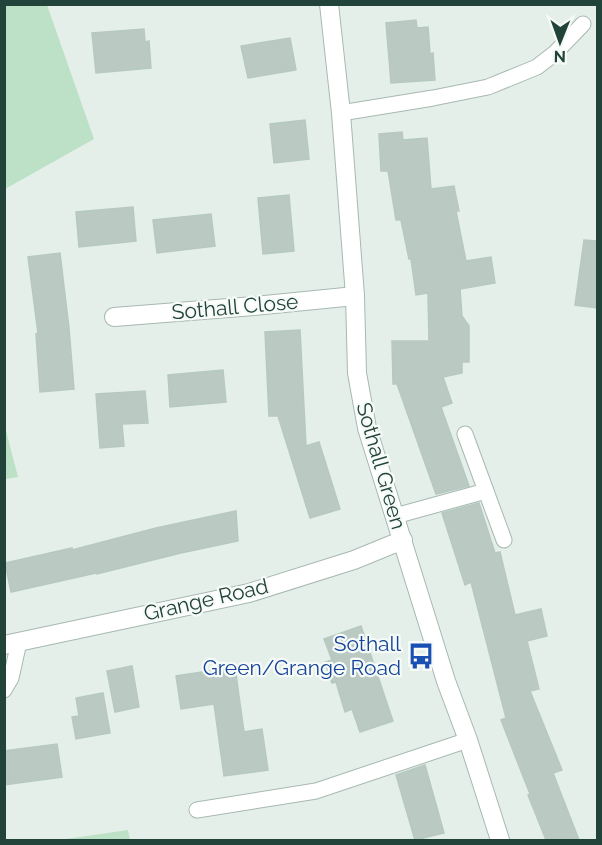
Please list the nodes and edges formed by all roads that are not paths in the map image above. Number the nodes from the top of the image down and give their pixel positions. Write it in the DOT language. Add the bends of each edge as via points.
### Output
graph roads {
  1 [pos="329,4"];
  2 [pos="583,24"];
  3 [pos="341,113"];
  4 [pos="355,296"];
  5 [pos="114,317"];
  6 [pos="465,434"];
  7 [pos="486,491"];
  8 [pos="395,516"];
  9 [pos="403,540"];
  10 [pos="504,540"];
  11 [pos="12,643"];
  12 [pos="4,690"];
  13 [pos="468,740"];
  14 [pos="197,810"];
  15 [pos="500,840"];
  1 -- 3 [label="street, Sothall Green"];
  2 -- 3 [label="lane" via="537,67 488,87"];
  3 -- 4 [label="street, Sothall Green"];
  4 -- 5 [label="street, Sothall Close"];
  4 -- 8 [label="street, Sothall Green" via="359,387 367,428"];
  6 -- 7 [label="lane"];
  7 -- 8 [label="lane"];
  7 -- 10 [label="lane"];
  8 -- 9 [label="street, Sothall Green"];
  9 -- 11 [label="street, Grange Road" via="249,593"];
  9 -- 13 [label="street, Sothall Green"];
  11 -- 12 [label="lane" via="11,678"];
  13 -- 14 [label="lane" via="316,791"];
  13 -- 15 [label="street, Sothall Green"];
}
